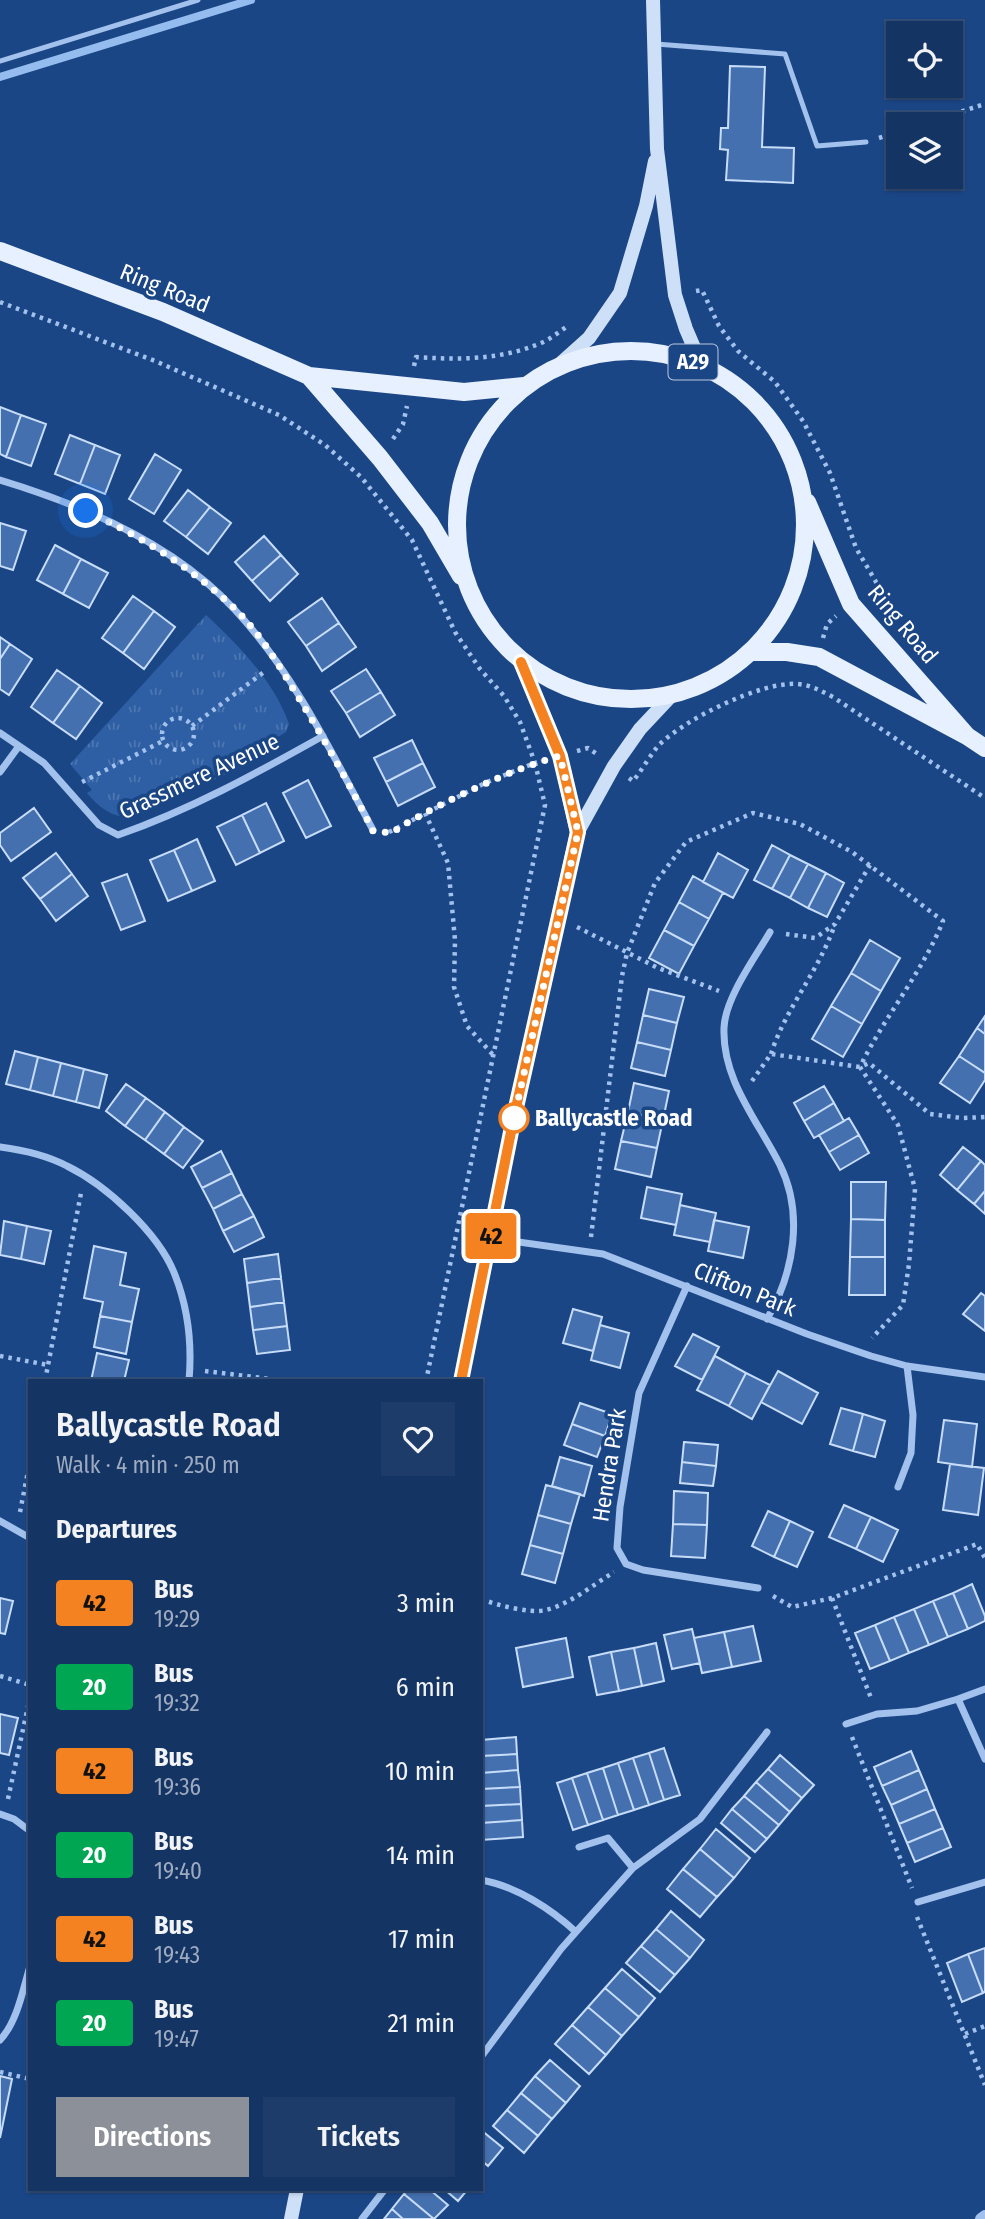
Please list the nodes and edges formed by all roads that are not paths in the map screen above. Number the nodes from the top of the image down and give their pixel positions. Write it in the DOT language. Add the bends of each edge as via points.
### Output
graph roads {
  1 [pos="198,0"];
  2 [pos="653,0"];
  3 [pos="656,44"];
  4 [pos="0,61"];
  5 [pos="866,142"];
  6 [pos="657,149"];
  7 [pos="0,251"];
  8 [pos="560,364"];
  9 [pos="701,364"];
  10 [pos="309,376"];
  11 [pos="524,386"];
  12 [pos="0,480"];
  13 [pos="803,493"];
  14 [pos="466,585"];
  15 [pos="752,652"];
  16 [pos="521,662"];
  17 [pos="671,696"];
  18 [pos="0,733"];
  19 [pos="323,736"];
  20 [pos="967,736"];
  21 [pos="19,746"];
  22 [pos="985,748"];
  23 [pos="0,772"];
  24 [pos="373,831"];
  25 [pos="578,832"];
  26 [pos="770,932"];
  27 [pos="0,1147"];
  28 [pos="491,1238"];
  29 [pos="687,1286"];
  30 [pos="767,1319"];
  31 [pos="907,1366"];
  32 [pos="985,1377"];
  33 [pos="189,1379"];
  34 [pos="461,1379"];
  35 [pos="898,1487"];
  36 [pos="0,1521"];
  37 [pos="28,1537"];
  38 [pos="758,1588"];
  39 [pos="985,1689"];
  40 [pos="958,1699"];
  41 [pos="846,1724"];
  42 [pos="767,1732"];
  43 [pos="985,1759"];
  44 [pos="2,1815"];
  45 [pos="28,1829"];
  46 [pos="579,1847"];
  47 [pos="633,1868"];
  48 [pos="483,1881"];
  49 [pos="985,1882"];
  50 [pos="918,1902"];
  51 [pos="576,1932"];
  52 [pos="28,1972"];
  53 [pos="0,2040"];
  54 [pos="483,2054"];
  55 [pos="297,2191"];
  56 [pos="383,2191"];
  57 [pos="291,2219"];
  58 [pos="362,2219"];
  1 -- 4 [label="lane"];
  2 -- 3 [label="main road"];
  3 -- 5 [label="lane" via="785,54 817,146"];
  3 -- 6 [label="main road"];
  6 -- 8 [label="main road" via="646,206 620,293 589,338"];
  6 -- 9 [label="main road" via="675,295"];
  7 -- 10 [label="main road, Ring Road / A29" via="163,312"];
  8 -- 9 [label="main road, A29" via="604,351 640,349"];
  8 -- 11 [label="main road, A29"];
  9 -- 13 [label="main road, A29" via="752,398 786,443"];
  10 -- 11 [label="main road, Ring Road / A29" via="464,392"];
  10 -- 14 [label="main road, Ring Road / A29" via="430,523"];
  11 -- 14 [label="main road, A29" via="484,429 467,464 456,522"];
  12 -- 19 [label="street" via="66,502 127,530 189,569 234,608 277,662"];
  13 -- 15 [label="main road, A29" via="804,556 783,613"];
  13 -- 20 [label="main road, Ring Road / A29" via="851,604"];
  14 -- 16 [label="main road, A29" via="489,628"];
  15 -- 17 [label="main road, A29" via="719,677"];
  15 -- 20 [label="main road, Ring Road / A29" via="819,657"];
  16 -- 17 [label="main road, A29" via="555,683 609,699"];
  16 -- 25 [label="main road" via="560,756"];
  17 -- 25 [label="main road" via="614,766"];
  18 -- 21 [label="street, Grassmere Avenue"];
  19 -- 21 [label="street, Grassmere Avenue" via="161,820 118,835 99,825 44,763"];
  19 -- 24 [label="street"];
  20 -- 22 [label="main road, Ring Road / A29"];
  21 -- 23 [label="street"];
  25 -- 28 [label="main road"];
  26 -- 30 [label="street" via="733,997 724,1027 738,1091 781,1167 790,1200 794,1231 784,1286"];
  27 -- 33 [label="street" via="24,1150 68,1166 114,1197 149,1233 175,1274 188,1322"];
  28 -- 29 [label="street, Clifton Park" via="603,1254"];
  28 -- 34 [label="main road"];
  29 -- 30 [label="street, Clifton Park"];
  29 -- 38 [label="street, Hendra Park" via="639,1393 617,1548 626,1564 643,1570"];
  30 -- 31 [label="street, Clifton Park"];
  31 -- 32 [label="street, Clifton Park"];
  31 -- 35 [label="street" via="913,1415 911,1453"];
  36 -- 37 [label="street"];
  39 -- 40 [label="street"];
  40 -- 41 [label="street"];
  40 -- 43 [label="street"];
  42 -- 47 [label="street" via="700,1819"];
  44 -- 45 [label="street"];
  46 -- 47 [label="street" via="608,1838"];
  47 -- 51 [label="street"];
  48 -- 51 [label="street" via="522,1895"];
  49 -- 50 [label="street"];
  51 -- 54 [label="street"];
  52 -- 53 [label="street"];
  55 -- 57 [label="main road"];
  56 -- 58 [label="street"];
}
